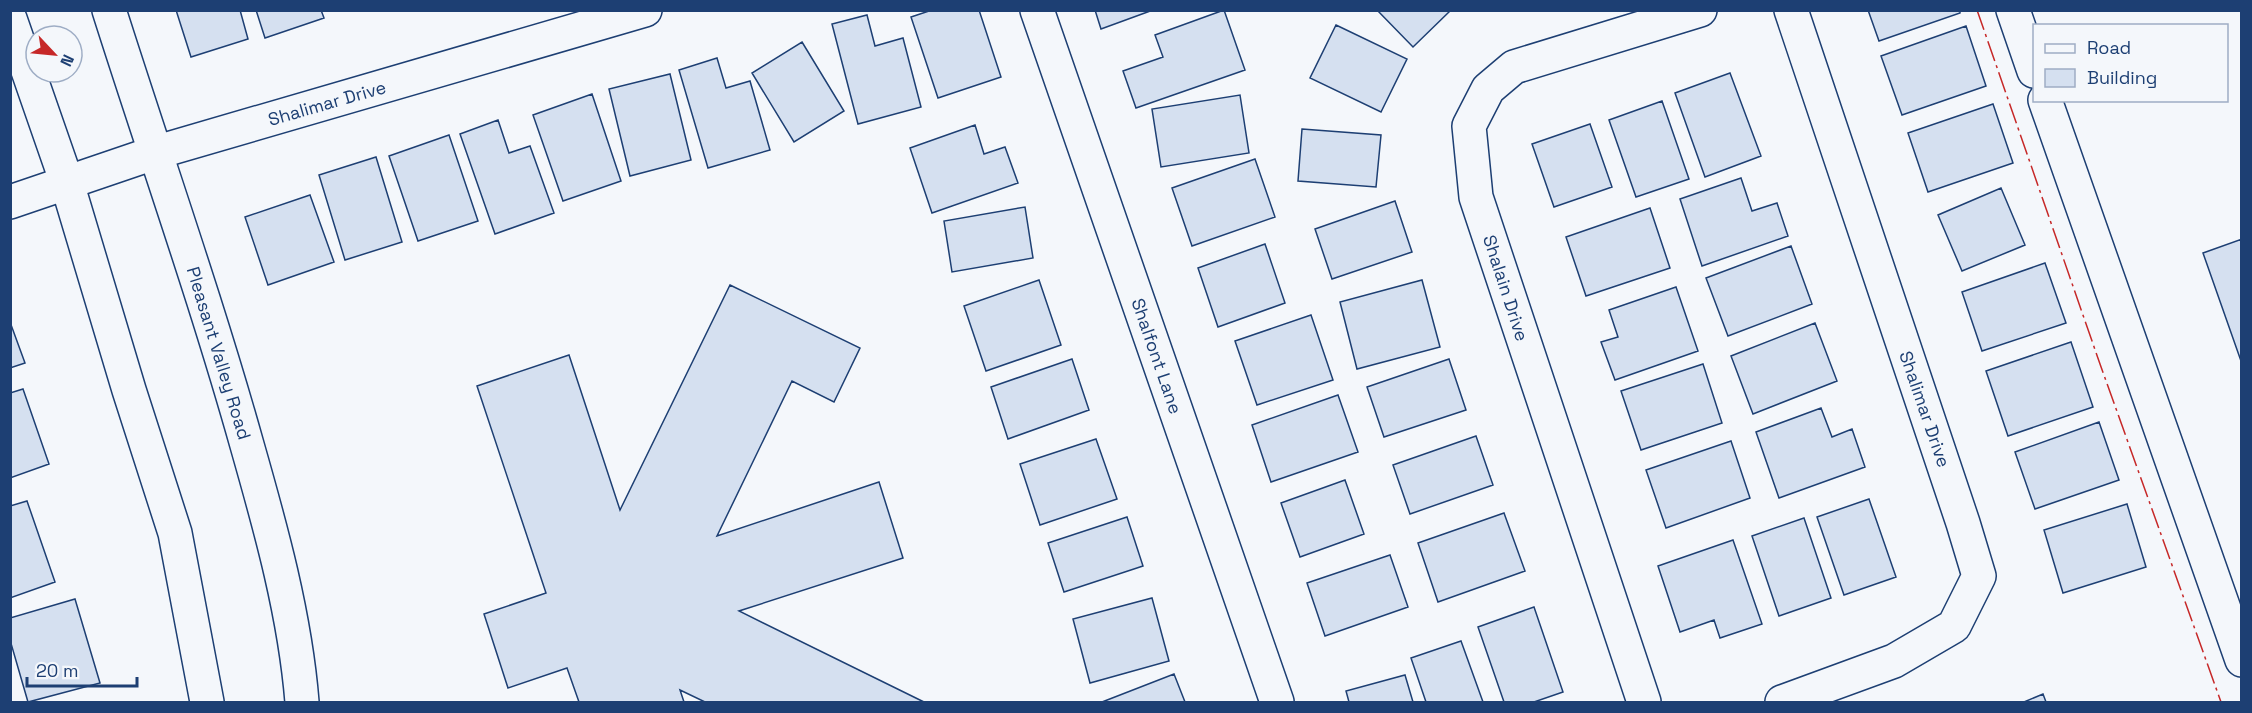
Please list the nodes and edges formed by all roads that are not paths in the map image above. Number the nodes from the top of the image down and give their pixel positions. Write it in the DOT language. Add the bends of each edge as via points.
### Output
graph roads {
  1 [pos="109,10"];
  2 [pos="645,10"];
  3 [pos="1037,10"];
  4 [pos="1700,10"];
  5 [pos="1791,10"];
  6 [pos="2013,10"];
  7 [pos="10,19"];
  8 [pos="2033,68"];
  9 [pos="2046,102"];
  10 [pos="154,153"];
  11 [pos="67,183"];
  12 [pos="10,202"];
  13 [pos="2241,660"];
  14 [pos="207,702"];
  15 [pos="302,702"];
  16 [pos="1277,702"];
  17 [pos="1644,702"];
  18 [pos="1782,702"];
  1 -- 10 [label="street, Pleasant Valley Road"];
  2 -- 10 [label="street, Shalimar Drive"];
  3 -- 16 [label="street, Shalfont Lane"];
  4 -- 17 [label="street, Shalain Drive" via="1514,67 1488,89 1469,126 1476,197"];
  5 -- 18 [label="street, Shalimar Drive" via="1979,576 1954,626 1894,661"];
  6 -- 8 [label="street"];
  7 -- 11 [label="street"];
  9 -- 13 [label="street"];
  10 -- 11 [label="street, Shalimar Drive"];
  10 -- 15 [label="street, Pleasant Valley Road" via="222,359 272,533 299,660"];
  11 -- 12 [label="street, Shalimar Drive"];
  11 -- 14 [label="street" via="175,533"];
}
